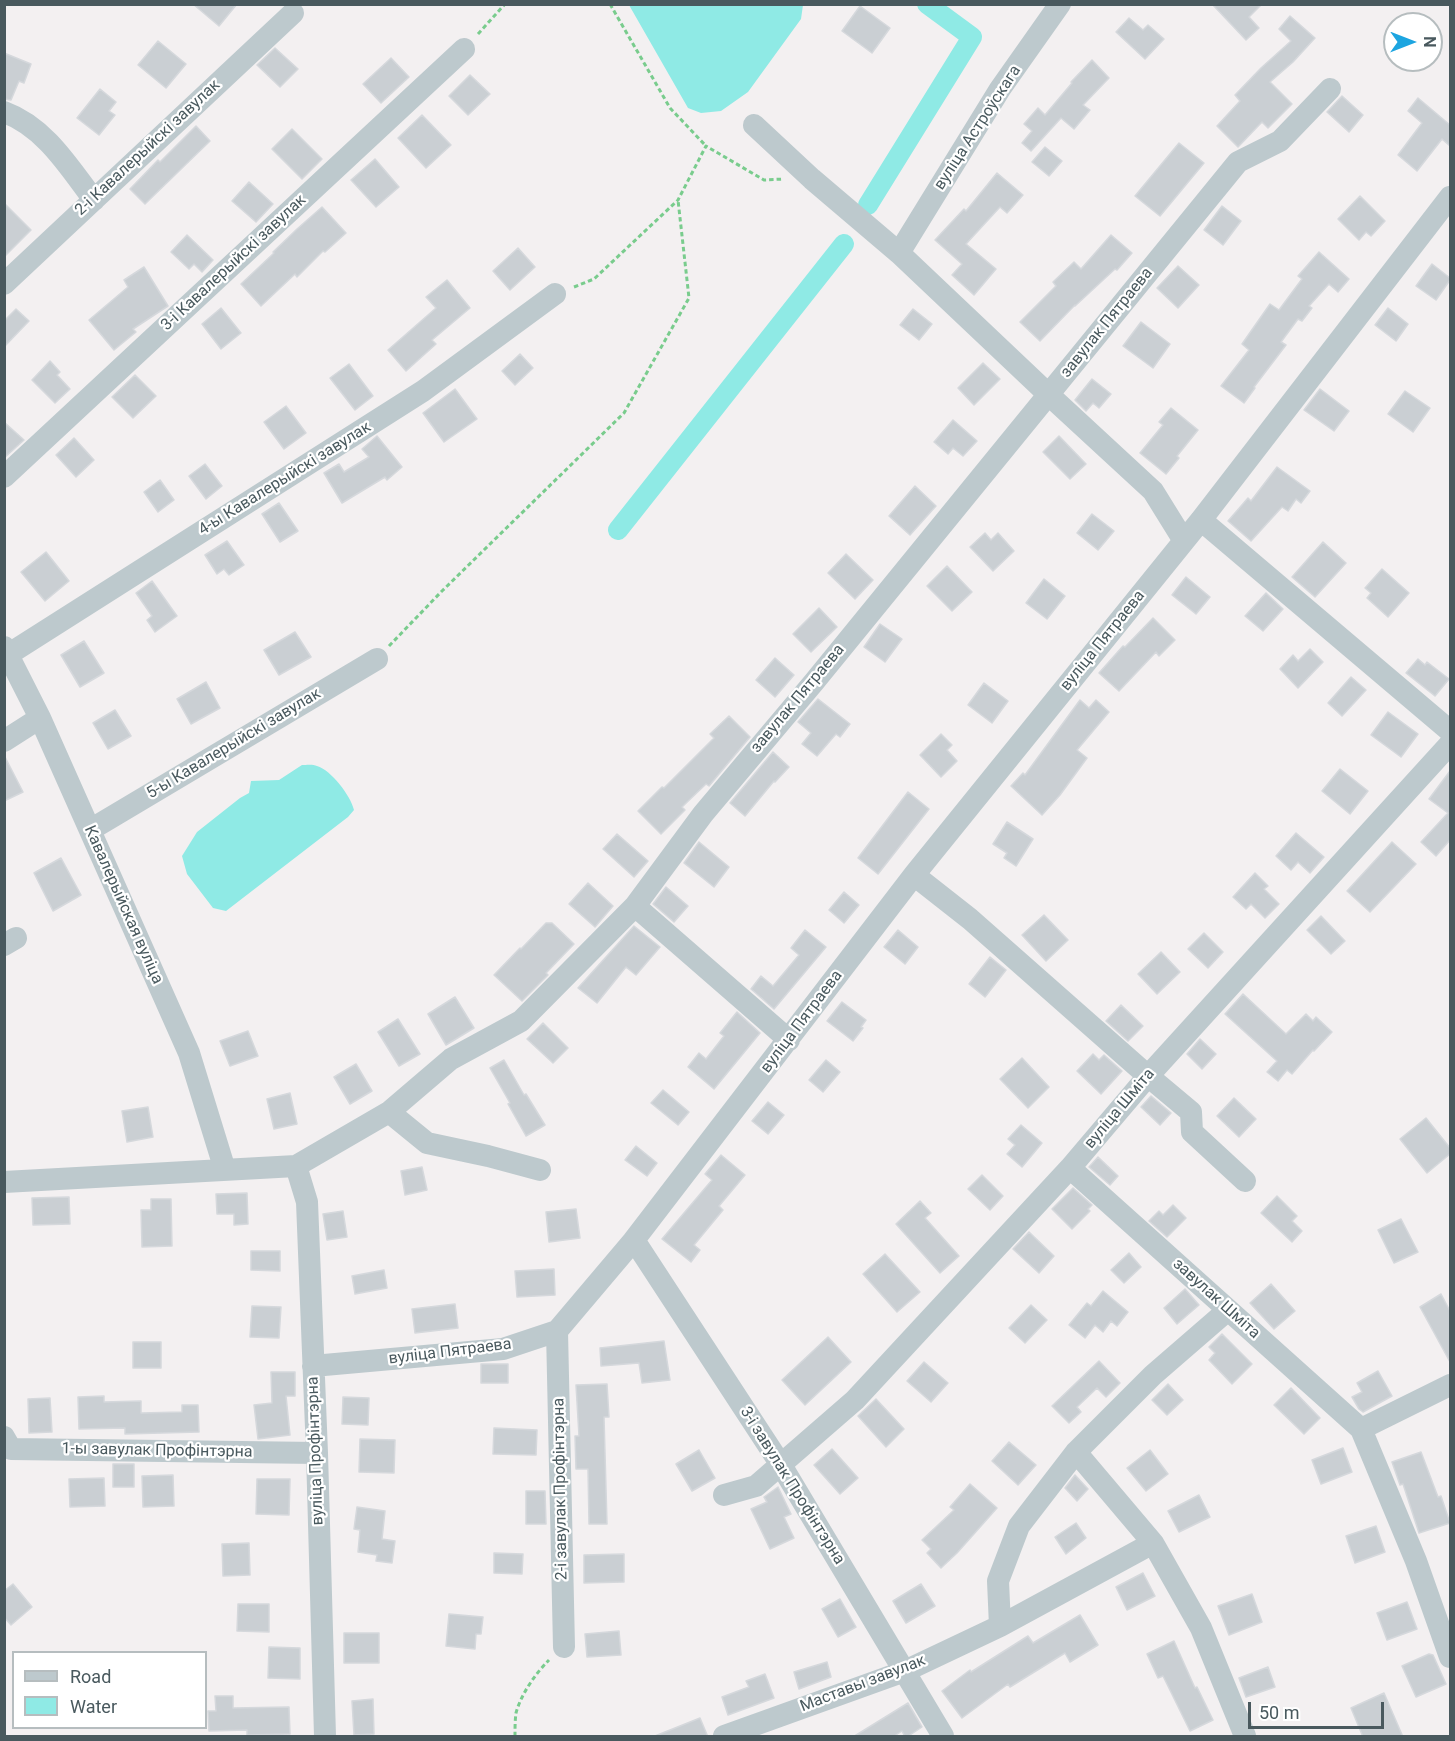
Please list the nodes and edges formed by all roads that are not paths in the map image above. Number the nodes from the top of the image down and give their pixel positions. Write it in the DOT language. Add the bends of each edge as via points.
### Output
graph roads {
  1 [pos="1060,4"];
  2 [pos="293,13"];
  3 [pos="465,50"];
  4 [pos="1330,89"];
  5 [pos="4,112"];
  6 [pos="754,125"];
  7 [pos="1450,197"];
  8 [pos="94,200"];
  9 [pos="899,253"];
  10 [pos="4,284"];
  11 [pos="555,294"];
  12 [pos="1048,395"];
  13 [pos="4,477"];
  14 [pos="1201,520"];
  15 [pos="1184,541"];
  16 [pos="7,651"];
  17 [pos="377,659"];
  18 [pos="40,718"];
  19 [pos="1450,731"];
  20 [pos="4,741"];
  21 [pos="1450,744"];
  22 [pos="90,830"];
  23 [pos="914,875"];
  24 [pos="635,906"];
  25 [pos="789,1040"];
  26 [pos="1148,1076"];
  27 [pos="389,1112"];
  28 [pos="296,1166"];
  29 [pos="1070,1168"];
  30 [pos="225,1170"];
  31 [pos="540,1170"];
  32 [pos="1245,1181"];
  33 [pos="4,1182"];
  34 [pos="634,1240"];
  35 [pos="1228,1310"];
  36 [pos="557,1331"];
  37 [pos="313,1366"];
  38 [pos="1450,1385"];
  39 [pos="1361,1429"];
  40 [pos="4,1437"];
  41 [pos="317,1452"];
  42 [pos="1076,1452"];
  43 [pos="781,1465"];
  44 [pos="724,1495"];
  45 [pos="1153,1544"];
  46 [pos="1000,1626"];
  47 [pos="564,1647"];
  48 [pos="1450,1657"];
  49 [pos="905,1671"];
  50 [pos="325,1737"];
  51 [pos="724,1737"];
  52 [pos="943,1737"];
  53 [pos="1245,1737"];
  1 -- 9 [label="street, вуліца Астроўскага" via="1000,89"];
  2 -- 8 [label="street, 2-і Кавалерыйскі завулак"];
  3 -- 13 [label="street, 3-і Кавалерыйскі завулак"];
  4 -- 12 [label="street, завулак Пятраева" via="1280,141 1238,162"];
  5 -- 8 [label="street" via="15,115 48,140"];
  6 -- 9 [label="street"];
  7 -- 14 [label="street, вуліца Пятраева"];
  8 -- 10 [label="street, 2-і Кавалерыйскі завулак"];
  9 -- 12 [label="street"];
  11 -- 16 [label="street, 4-ы Кавалерыйскі завулак" via="423,391"];
  12 -- 15 [label="street" via="1154,491"];
  12 -- 24 [label="street, завулак Пятраева" via="702,814"];
  14 -- 15 [label="street, вуліца Пятраева"];
  14 -- 19 [label="street"];
  15 -- 23 [label="street, вуліца Пятраева"];
  16 -- 18 [label="street, Кавалерыйская вуліца"];
  17 -- 22 [label="street, 5-ы Кавалерыйскі завулак"];
  18 -- 20 [label="street"];
  18 -- 22 [label="street, Кавалерыйская вуліца"];
  21 -- 26 [label="street, вуліца Шміта"];
  22 -- 30 [label="street, Кавалерыйская вуліца" via="189,1053"];
  23 -- 25 [label="street, вуліца Пятраева"];
  23 -- 26 [label="street" via="970,918"];
  24 -- 25 [label="street"];
  24 -- 27 [label="street, завулак Пятраева" via="521,1021 451,1059"];
  25 -- 34 [label="street, вуліца Пятраева"];
  26 -- 29 [label="street, вуліца Шміта"];
  26 -- 32 [label="street" via="1191,1112 1192,1132"];
  27 -- 28 [label="street, завулак Пятраева"];
  27 -- 31 [label="street" via="427,1143"];
  28 -- 30 [label="street"];
  28 -- 37 [label="street, вуліца Профінтэрна" via="307,1202"];
  29 -- 35 [label="street, завулак Шміта"];
  29 -- 43 [label="street, вуліца Шміта" via="855,1400"];
  30 -- 33 [label="street"];
  34 -- 36 [label="street, вуліца Пятраева"];
  34 -- 43 [label="street, 3-і завулак Профінтэрна"];
  35 -- 39 [label="street, завулак Шміта"];
  35 -- 42 [label="street" via="1153,1375"];
  36 -- 37 [label="street, вуліца Пятраева" via="503,1349"];
  36 -- 47 [label="street, 2-і завулак Профінтэрна"];
  37 -- 41 [label="street, вуліца Профінтэрна"];
  38 -- 39 [label="street"];
  39 -- 48 [label="street, завулак Шміта" via="1416,1561"];
  40 -- 41 [label="street, 1-ы завулак Профінтэрна" via="11,1449"];
  41 -- 50 [label="street, вуліца Профінтэрна"];
  42 -- 45 [label="street"];
  42 -- 46 [label="street" via="1019,1526 998,1581"];
  43 -- 44 [label="street, вуліца Шміта" via="756,1486"];
  43 -- 49 [label="street, 3-і завулак Профінтэрна"];
  45 -- 46 [label="street, Маставы завулак"];
  45 -- 53 [label="street" via="1201,1628"];
  46 -- 49 [label="street, Маставы завулак"];
  49 -- 51 [label="street, Маставы завулак"];
  49 -- 52 [label="street, 3-і завулак Профінтэрна"];
}
